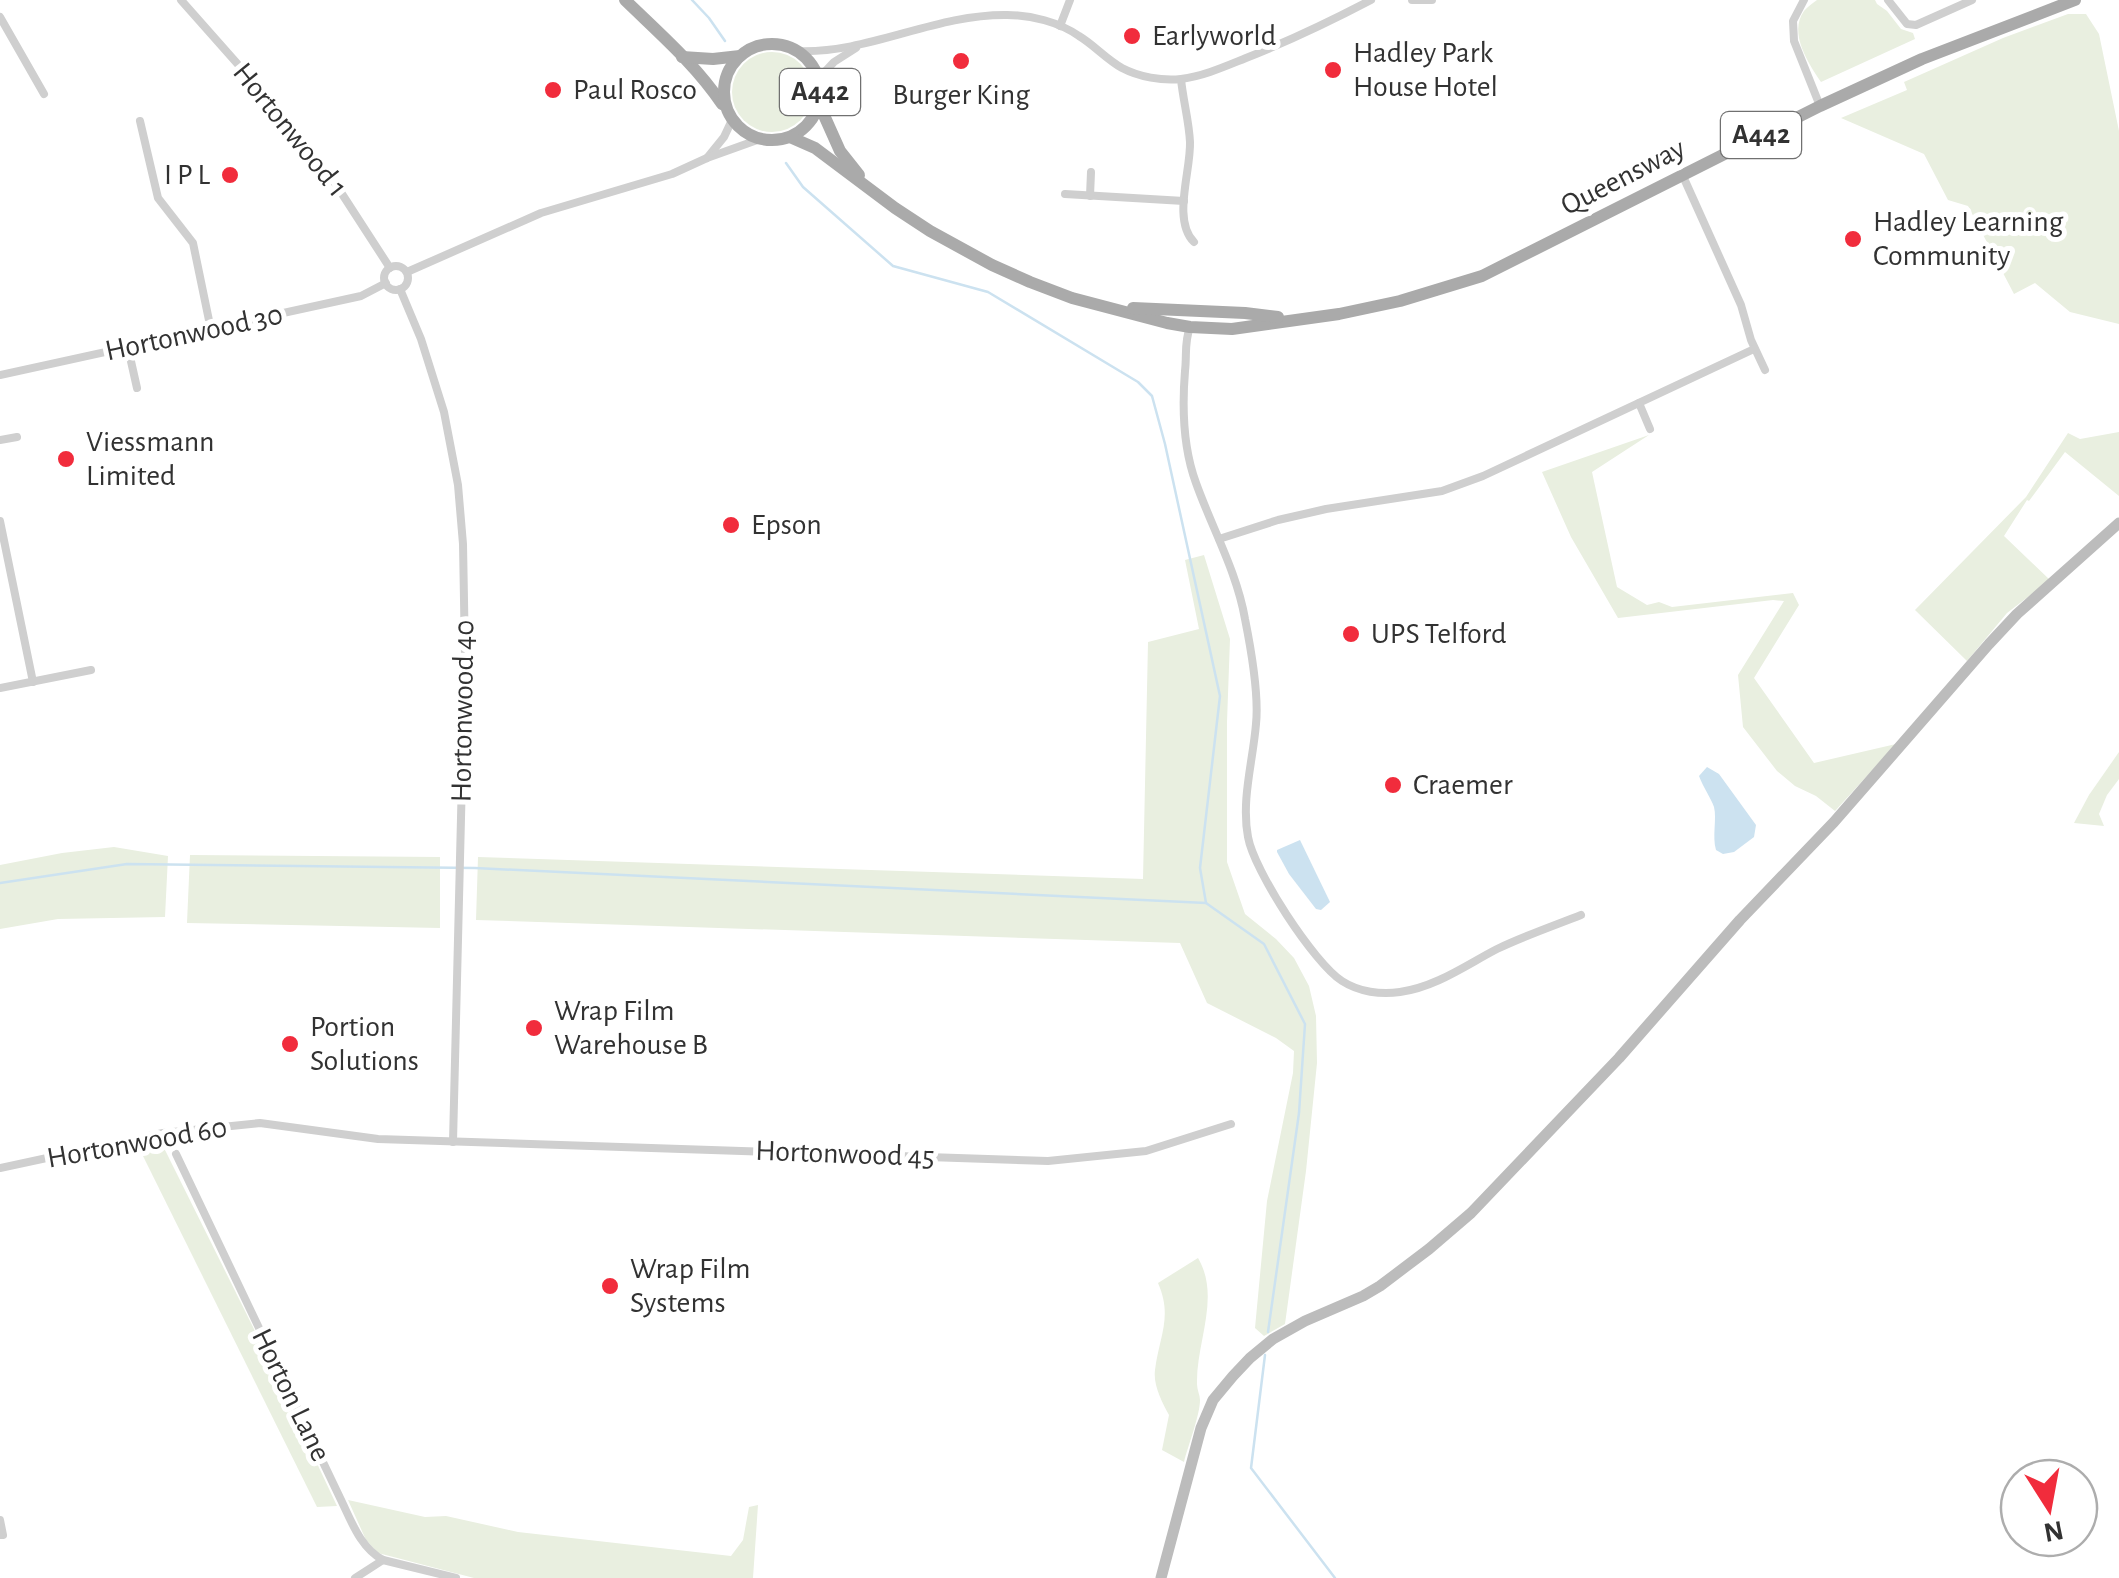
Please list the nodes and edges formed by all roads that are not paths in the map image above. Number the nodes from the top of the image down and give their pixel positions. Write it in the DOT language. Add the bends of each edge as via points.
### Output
graph roads {
  1 [pos="181,0"];
  2 [pos="625,0"];
  3 [pos="1070,0"];
  4 [pos="1371,0"];
  5 [pos="1412,0"];
  6 [pos="1432,0"];
  7 [pos="1804,0"];
  8 [pos="1888,0"];
  9 [pos="1972,0"];
  10 [pos="2075,0"];
  11 [pos="0,17"];
  12 [pos="1060,26"];
  13 [pos="860,46"];
  14 [pos="797,51"];
  15 [pos="682,56"];
  16 [pos="740,56"];
  17 [pos="818,79"];
  18 [pos="1181,79"];
  19 [pos="44,94"];
  20 [pos="819,104"];
  21 [pos="1820,106"];
  22 [pos="730,116"];
  23 [pos="140,122"];
  24 [pos="790,136"];
  25 [pos="760,139"];
  26 [pos="708,158"];
  27 [pos="1091,172"];
  28 [pos="1682,174"];
  29 [pos="870,190"];
  30 [pos="1065,194"];
  31 [pos="1090,196"];
  32 [pos="1184,201"];
  33 [pos="1194,242"];
  34 [pos="390,268"];
  35 [pos="407,272"];
  36 [pos="386,283"];
  37 [pos="400,289"];
  38 [pos="1115,308"];
  39 [pos="1191,310"];
  40 [pos="1295,320"];
  41 [pos="1190,326"];
  42 [pos="212,330"];
  43 [pos="128,348"];
  44 [pos="1754,349"];
  45 [pos="1765,370"];
  46 [pos="0,375"];
  47 [pos="136,388"];
  48 [pos="1639,403"];
  49 [pos="1650,429"];
  50 [pos="17,437"];
  51 [pos="0,440"];
  52 [pos="0,521"];
  53 [pos="2119,523"];
  54 [pos="1219,539"];
  55 [pos="91,670"];
  56 [pos="33,682"];
  57 [pos="0,688"];
  58 [pos="1581,915"];
  59 [pos="1232,1124"];
  60 [pos="453,1142"];
  61 [pos="176,1154"];
  62 [pos="0,1168"];
  63 [pos="0,1520"];
  64 [pos="2,1535"];
  65 [pos="383,1560"];
  66 [pos="355,1578"];
  67 [pos="456,1578"];
  68 [pos="1161,1578"];
  1 -- 34 [label="street, Hortonwood 1" via="288,121"];
  2 -- 15 [label="main road, A442"];
  3 -- 12 [label="street"];
  4 -- 18 [label="street" via="1270,48"];
  5 -- 6 [label="street"];
  7 -- 21 [label="street" via="1793,21 1794,41"];
  8 -- 9 [label="street" via="1912,25"];
  10 -- 21 [label="main road, Queensway / A442"];
  11 -- 19 [label="street"];
  12 -- 13 [label="street" via="1018,15 988,16"];
  12 -- 18 [label="street" via="1125,69"];
  13 -- 14 [label="street"];
  13 -- 17 [label="street"];
  14 -- 16 [label="main road, A442" via="772,44"];
  14 -- 17 [label="main road, A442"];
  15 -- 16 [label="main road, A442"];
  15 -- 22 [label="main road, A442"];
  16 -- 22 [label="main road, A442" via="724,92"];
  17 -- 20 [label="main road, A442"];
  18 -- 32 [label="street" via="1190,140"];
  20 -- 24 [label="main road, A442"];
  20 -- 29 [label="main road, Queensway / A442" via="840,151"];
  21 -- 28 [label="main road, Queensway / A442"];
  22 -- 25 [label="main road, A442"];
  22 -- 26 [label="street"];
  23 -- 42 [label="street" via="158,198 193,244"];
  24 -- 25 [label="main road, A442"];
  24 -- 29 [label="main road, Queensway / A442"];
  25 -- 26 [label="street"];
  26 -- 35 [label="street" via="541,213"];
  27 -- 31 [label="street"];
  28 -- 40 [label="main road, Queensway / A442" via="1482,276 1400,301"];
  28 -- 44 [label="street"];
  29 -- 38 [label="main road, Queensway / A442" via="992,265"];
  30 -- 31 [label="street"];
  31 -- 32 [label="street"];
  32 -- 33 [label="street" via="1185,231"];
  34 -- 35 [label="street"];
  34 -- 36 [label="street"];
  35 -- 37 [label="street"];
  36 -- 37 [label="street"];
  36 -- 42 [label="street, Hortonwood 30" via="361,296"];
  37 -- 60 [label="street, Hortonwood 40" via="444,412 463,544"];
  38 -- 39 [label="main road, Queensway / A442"];
  38 -- 41 [label="main road, Queensway / A442"];
  39 -- 40 [label="main road, Queensway / A442"];
  39 -- 41 [label="main road"];
  40 -- 41 [label="main road, Queensway / A442" via="1232,329"];
  41 -- 54 [label="street" via="1186,442"];
  42 -- 43 [label="street, Hortonwood 30"];
  43 -- 46 [label="street, Hortonwood 30"];
  43 -- 47 [label="street"];
  44 -- 45 [label="street"];
  44 -- 48 [label="street"];
  48 -- 49 [label="street"];
  48 -- 54 [label="street" via="1442,491 1310,513"];
  50 -- 51 [label="street"];
  52 -- 56 [label="street"];
  53 -- 68 [label="street" via="1989,644 1619,1058 1470,1213 1380,1286 1273,1340 1226,1384 1206,1412"];
  54 -- 58 [label="street" via="1245,614 1252,661 1257,721 1248,838 1261,875 1330,972 1362,990 1411,990"];
  55 -- 56 [label="street"];
  56 -- 57 [label="street"];
  59 -- 60 [label="street, Hortonwood 45" via="1146,1151 1048,1161"];
  60 -- 62 [label="street, Hortonwood 60" via="260,1122 163,1133"];
  61 -- 65 [label="street, Horton Lane" via="355,1530"];
  63 -- 64 [label="street"];
  65 -- 66 [label="street"];
  65 -- 67 [label="street"];
}
